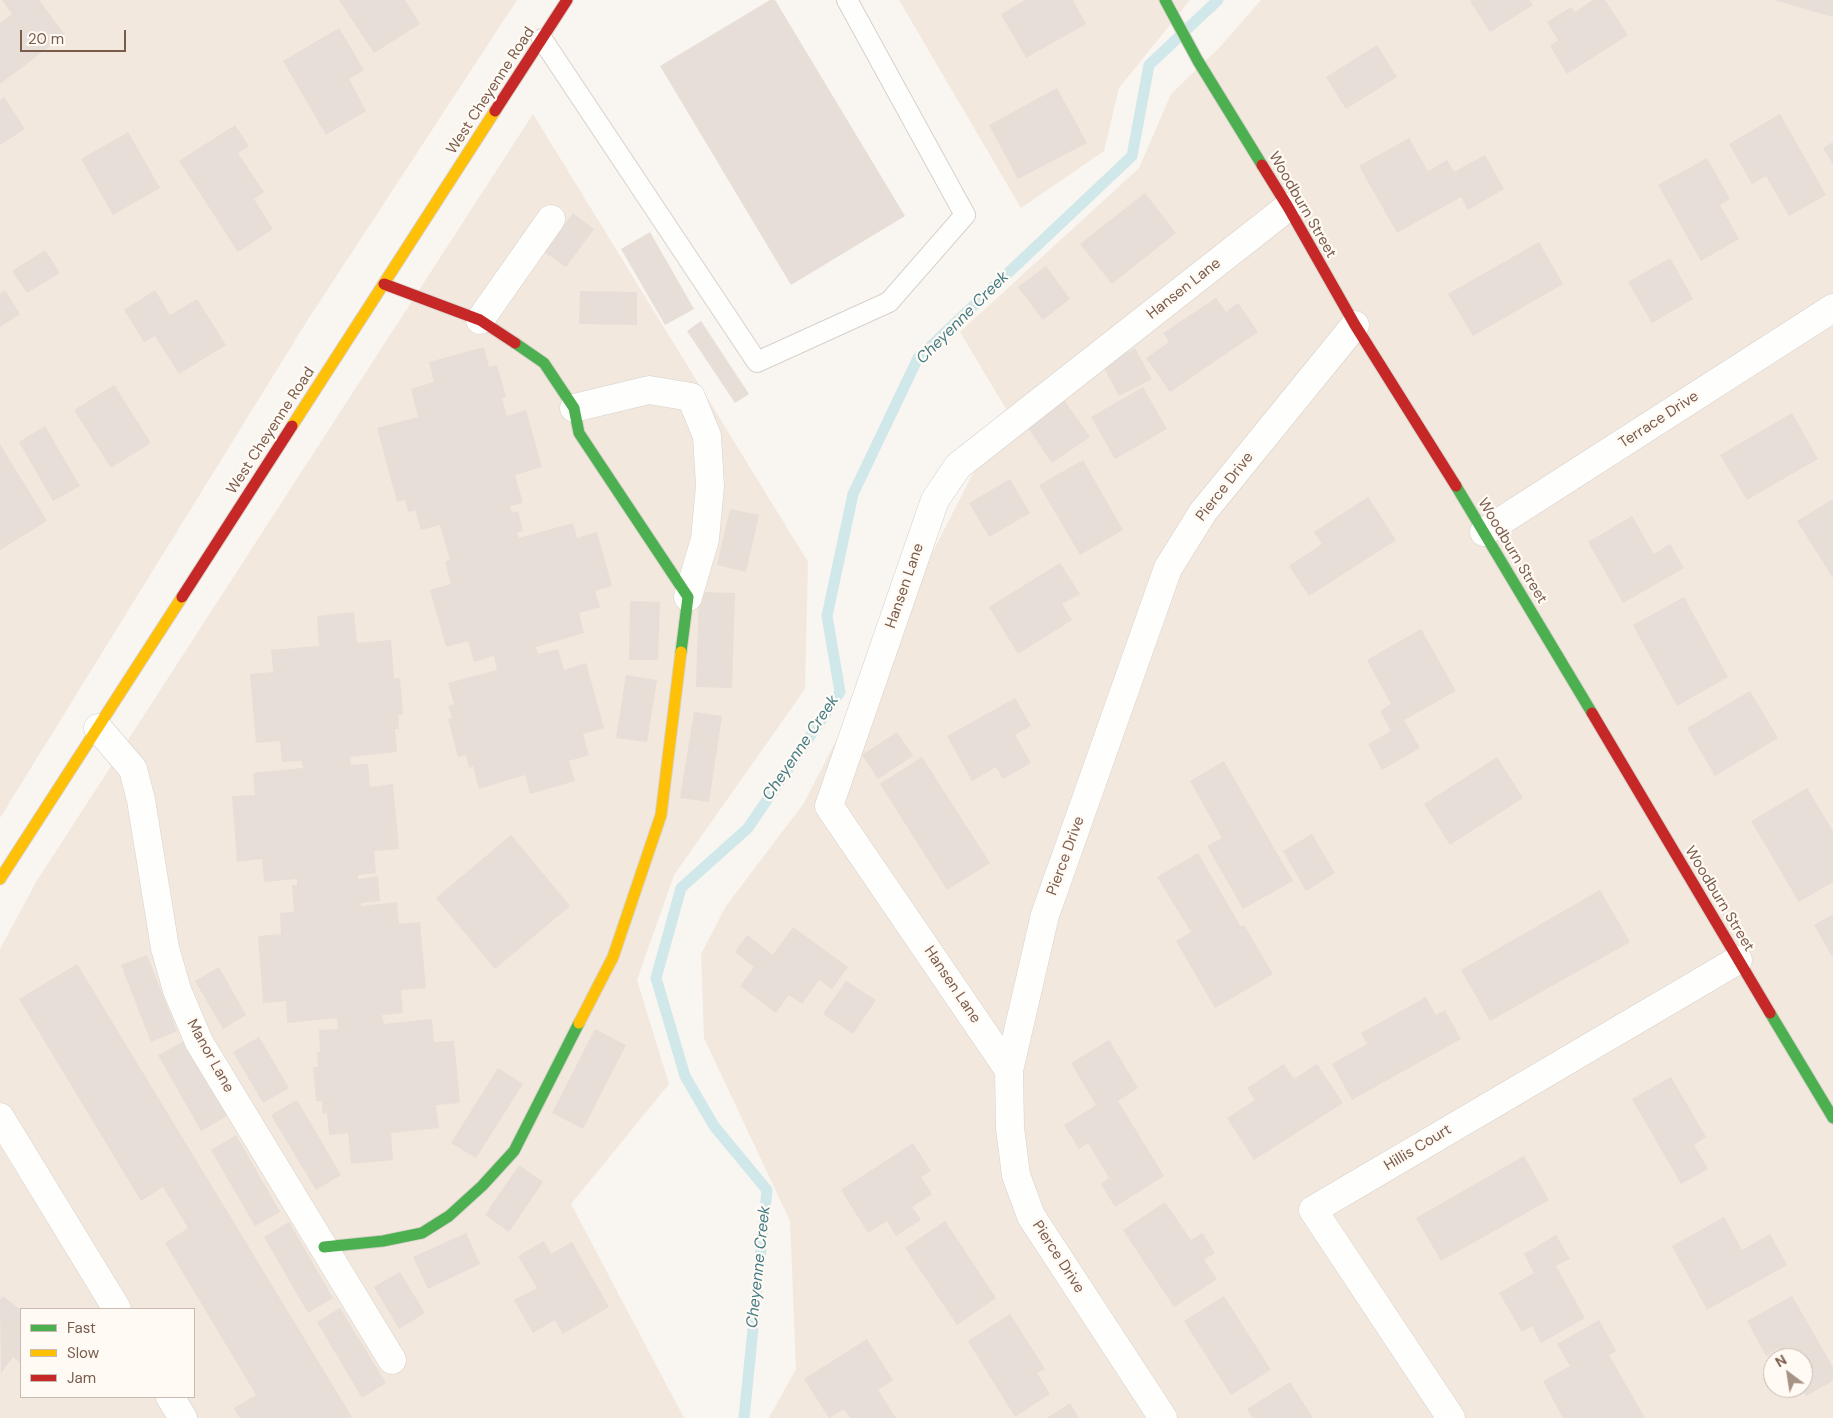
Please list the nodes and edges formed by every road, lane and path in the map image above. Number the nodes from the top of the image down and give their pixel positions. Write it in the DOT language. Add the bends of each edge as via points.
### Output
graph roads {
  1 [pos="567,0"];
  2 [pos="848,0"];
  3 [pos="1165,0"];
  4 [pos="542,39"];
  5 [pos="1288,207"];
  6 [pos="551,219"];
  7 [pos="384,284"];
  8 [pos="1830,315"];
  9 [pos="480,320"];
  10 [pos="1355,325"];
  11 [pos="574,408"];
  12 [pos="1484,532"];
  13 [pos="688,597"];
  14 [pos="98,728"];
  15 [pos="0,879"];
  16 [pos="1738,960"];
  17 [pos="1010,1070"];
  18 [pos="0,1117"];
  19 [pos="1833,1118"];
  20 [pos="324,1247"];
  21 [pos="116,1308"];
  22 [pos="392,1360"];
  23 [pos="171,1398"];
  24 [pos="183,1418"];
  25 [pos="1164,1418"];
  26 [pos="1451,1418"];
  1 -- 4 [label="street, West Cheyenne Road"];
  2 -- 4 [label="lane" via="965,215 889,302 757,362"];
  3 -- 5 [label="street, Woodburn Street" via="1198,61"];
  4 -- 7 [label="street, West Cheyenne Road"];
  5 -- 10 [label="street, Woodburn Street"];
  5 -- 17 [label="street, Hansen Lane" via="958,466 935,500 828,806"];
  6 -- 9 [label="street"];
  7 -- 9 [label="street"];
  7 -- 14 [label="street, West Cheyenne Road"];
  8 -- 12 [label="street, Terrace Drive"];
  9 -- 11 [label="street" via="544,363"];
  10 -- 12 [label="street, Woodburn Street"];
  10 -- 17 [label="street, Pierce Drive" via="1203,512 1168,568 1045,915"];
  11 -- 13 [label="street" via="579,432"];
  11 -- 13 [label="street" via="649,390 691,396 707,436 710,486 705,539"];
  12 -- 16 [label="street, Woodburn Street"];
  13 -- 20 [label="street" via="661,815 613,956 514,1151 449,1216 422,1233"];
  14 -- 15 [label="street, West Cheyenne Road"];
  14 -- 20 [label="street, Manor Lane" via="133,769 166,948 177,990 199,1042"];
  16 -- 19 [label="street, Woodburn Street"];
  16 -- 26 [label="street, Hillis Court" via="1313,1210"];
  17 -- 25 [label="street, Pierce Drive" via="1010,1128 1016,1175 1031,1216"];
  18 -- 21 [label="street"];
  20 -- 22 [label="street, Manor Lane"];
  23 -- 24 [label="street"];
}
